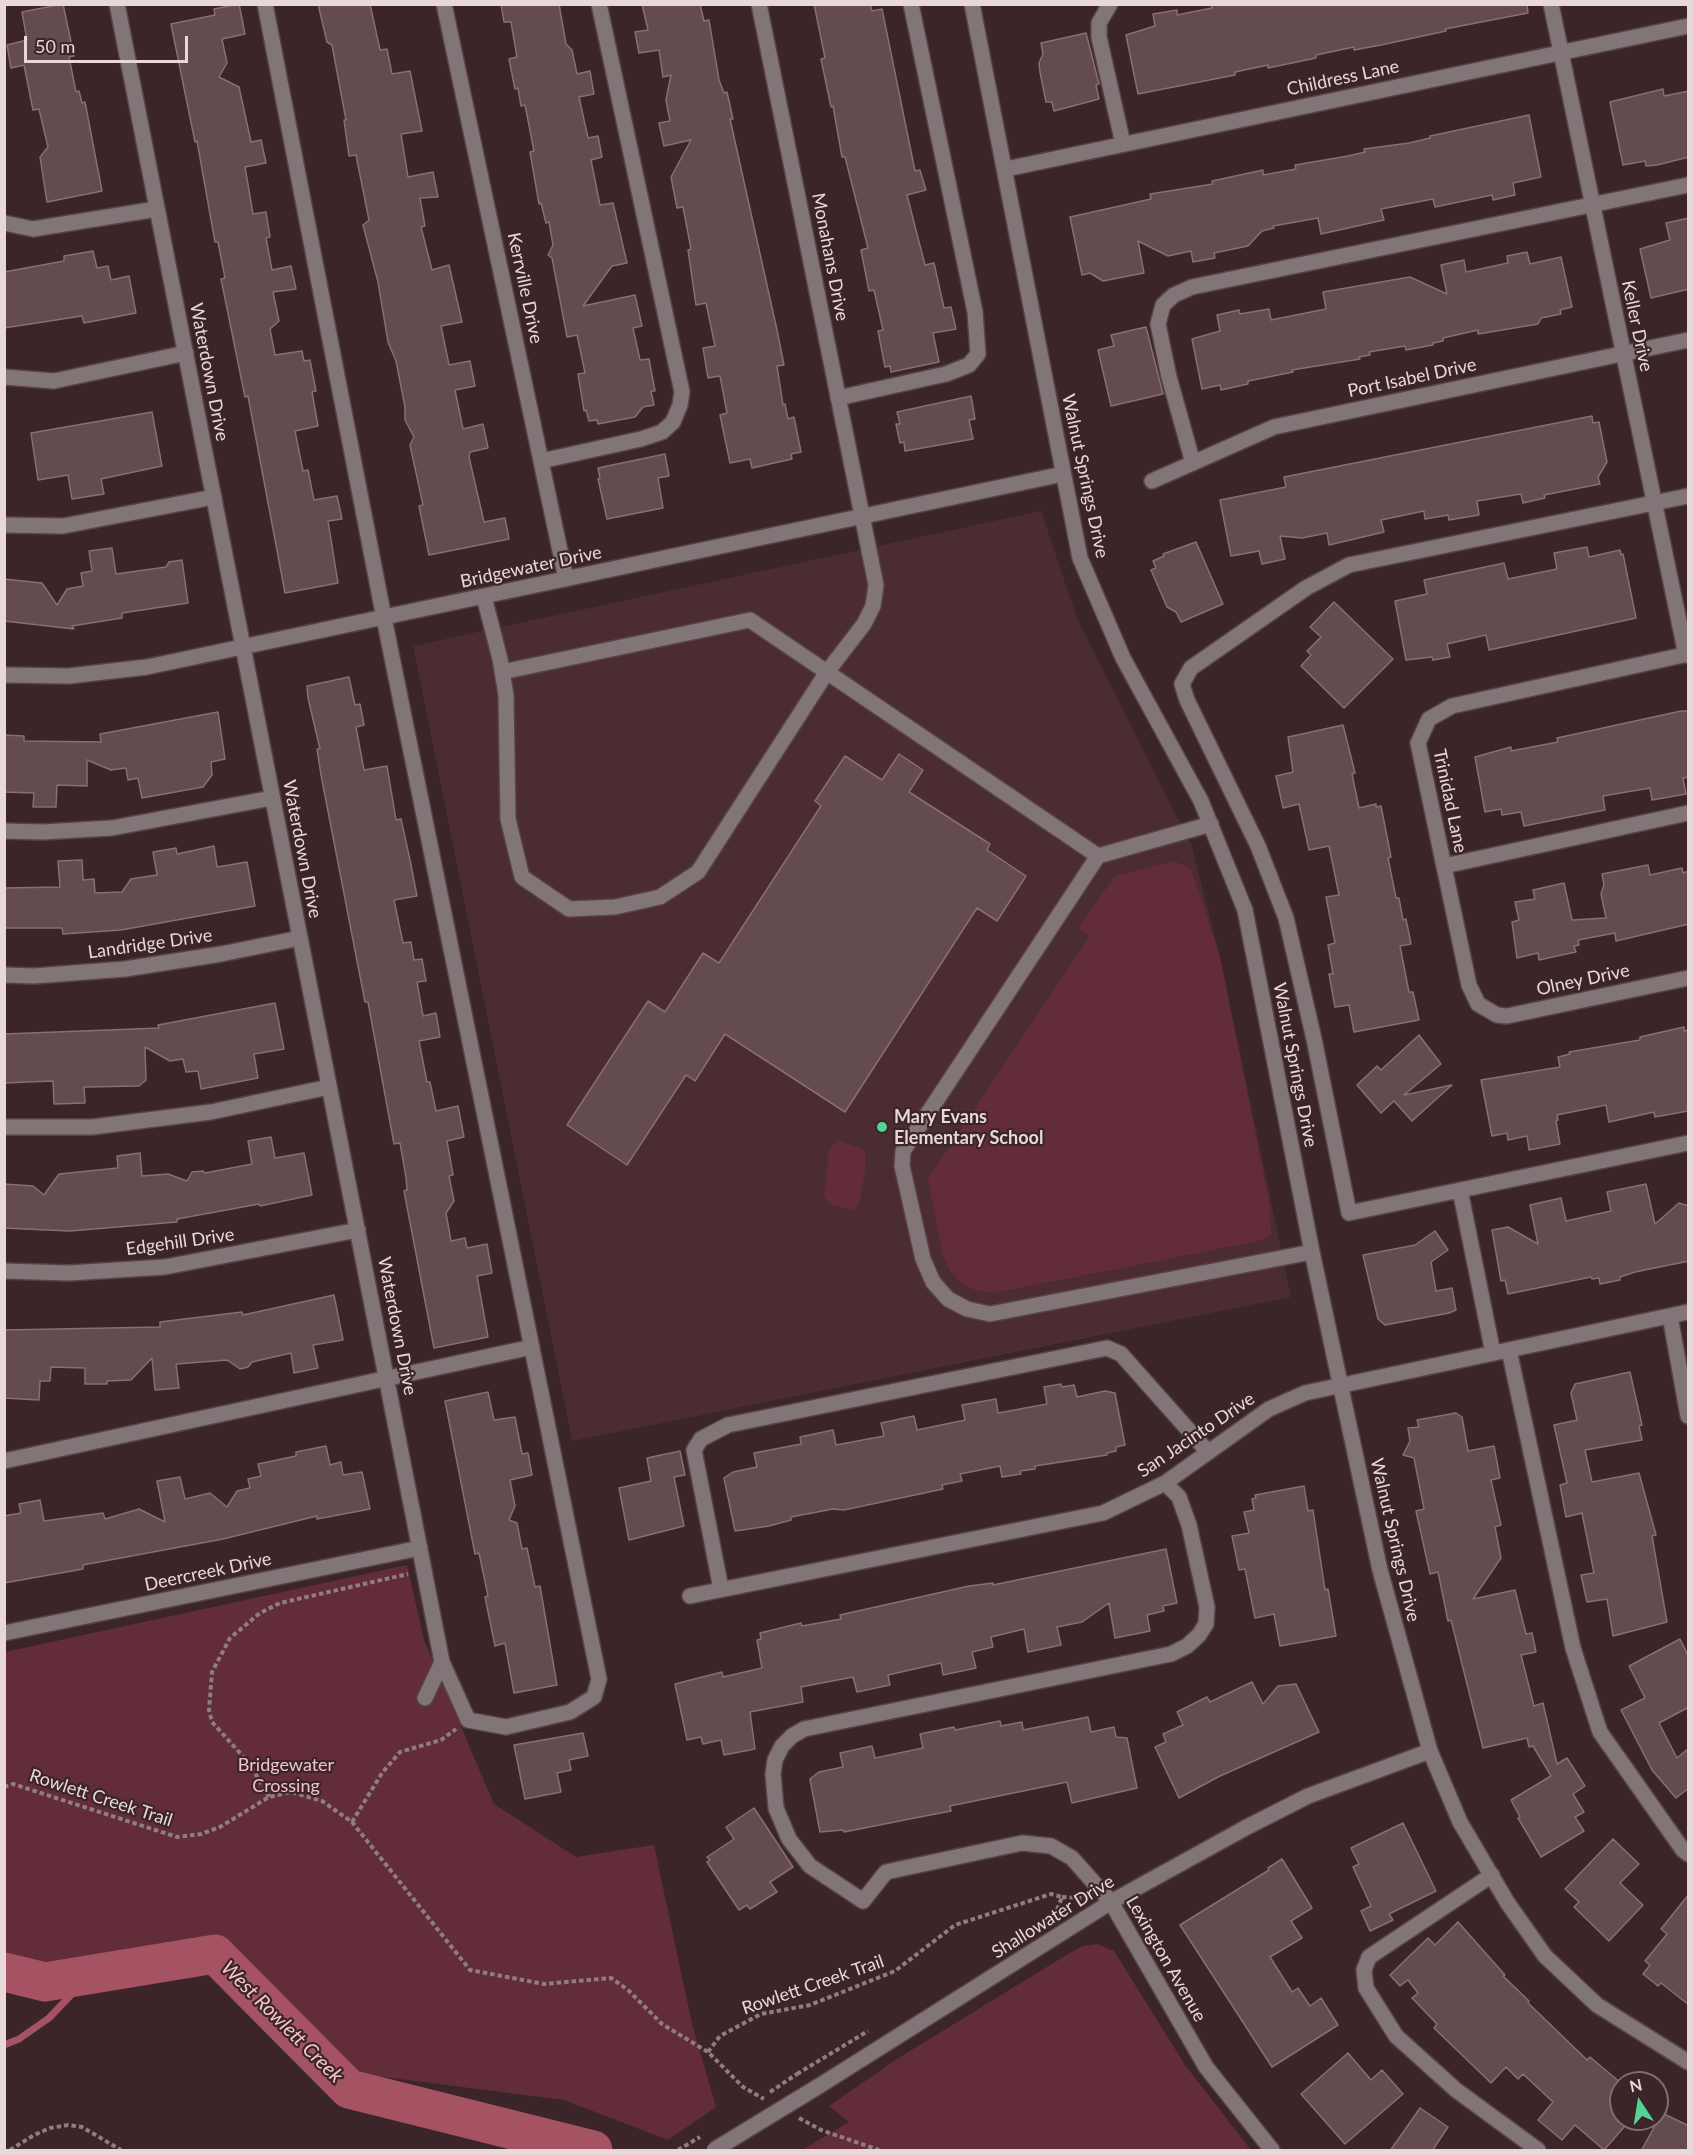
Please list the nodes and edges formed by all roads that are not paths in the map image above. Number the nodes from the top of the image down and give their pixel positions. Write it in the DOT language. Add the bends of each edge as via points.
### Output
graph roads {
  1 [pos="117,4"];
  2 [pos="265,4"];
  3 [pos="444,4"];
  4 [pos="599,4"];
  5 [pos="759,4"];
  6 [pos="911,4"];
  7 [pos="972,4"];
  8 [pos="1110,4"];
  9 [pos="1551,4"];
  10 [pos="1689,26"];
  11 [pos="1561,53"];
  12 [pos="1123,144"];
  13 [pos="1006,169"];
  14 [pos="1689,185"];
  15 [pos="1592,205"];
  16 [pos="157,209"];
  17 [pos="4,223"];
  18 [pos="1689,340"];
  19 [pos="186,353"];
  20 [pos="1623,354"];
  21 [pos="4,377"];
  22 [pos="838,398"];
  23 [pos="542,461"];
  24 [pos="1193,463"];
  25 [pos="1063,474"];
  26 [pos="1152,481"];
  27 [pos="1689,496"];
  28 [pos="214,497"];
  29 [pos="1654,503"];
  30 [pos="862,517"];
  31 [pos="4,525"];
  32 [pos="566,579"];
  33 [pos="484,597"];
  34 [pos="384,618"];
  35 [pos="243,648"];
  36 [pos="1687,654"];
  37 [pos="502,672"];
  38 [pos="827,672"];
  39 [pos="4,675"];
  40 [pos="272,798"];
  41 [pos="1689,813"];
  42 [pos="1211,824"];
  43 [pos="4,831"];
  44 [pos="1098,856"];
  45 [pos="1444,866"];
  46 [pos="300,938"];
  47 [pos="4,975"];
  48 [pos="1689,978"];
  49 [pos="1486,1011"];
  50 [pos="329,1088"];
  51 [pos="4,1126"];
  52 [pos="1689,1143"];
  53 [pos="1460,1190"];
  54 [pos="358,1230"];
  55 [pos="1312,1252"];
  56 [pos="4,1271"];
  57 [pos="1689,1312"];
  58 [pos="1670,1316"];
  59 [pos="532,1347"];
  60 [pos="1509,1350"];
  61 [pos="1494,1353"];
  62 [pos="388,1379"];
  63 [pos="1341,1386"];
  64 [pos="1689,1416"];
  65 [pos="1208,1452"];
  66 [pos="4,1461"];
  67 [pos="1165,1483"];
  68 [pos="420,1548"];
  69 [pos="721,1589"];
  70 [pos="690,1596"];
  71 [pos="4,1633"];
  72 [pos="442,1662"];
  73 [pos="425,1698"];
  74 [pos="1430,1750"];
  75 [pos="1689,1854"];
  76 [pos="1492,1875"];
  77 [pos="1111,1902"];
  78 [pos="1689,2062"];
  79 [pos="714,2151"];
  80 [pos="1272,2151"];
  81 [pos="1538,2151"];
  1 -- 16 [label="street, Waterdown Drive"];
  2 -- 34 [label="street"];
  3 -- 23 [label="street, Kerrville Drive"];
  4 -- 23 [label="street" via="682,392 673,422 662,432"];
  5 -- 22 [label="street, Monahans Drive"];
  6 -- 22 [label="street" via="975,312 978,354 969,365 946,374"];
  7 -- 13 [label="street, Walnut Springs Drive"];
  8 -- 12 [label="street" via="1099,22 1099,37"];
  9 -- 11 [label="street, Keller Drive"];
  10 -- 11 [label="street, Childress Lane"];
  11 -- 12 [label="street, Childress Lane"];
  11 -- 15 [label="street, Keller Drive"];
  12 -- 13 [label="street, Childress Lane"];
  13 -- 25 [label="street, Walnut Springs Drive"];
  14 -- 15 [label="street"];
  15 -- 20 [label="street, Keller Drive"];
  15 -- 24 [label="street" via="1192,287 1174,295 1163,304 1158,324"];
  16 -- 17 [label="street" via="33,229"];
  16 -- 19 [label="street, Waterdown Drive"];
  18 -- 20 [label="street, Port Isabel Drive"];
  19 -- 21 [label="street" via="54,381"];
  19 -- 28 [label="street, Waterdown Drive"];
  20 -- 24 [label="street, Port Isabel Drive" via="1274,427"];
  20 -- 29 [label="street, Keller Drive"];
  22 -- 30 [label="street, Monahans Drive"];
  23 -- 32 [label="street, Kerrville Drive"];
  24 -- 26 [label="street, Port Isabel Drive"];
  25 -- 30 [label="street, Bridgewater Drive"];
  25 -- 42 [label="street, Walnut Springs Drive" via="1080,558 1123,658"];
  27 -- 29 [label="street"];
  28 -- 31 [label="street" via="63,526"];
  28 -- 35 [label="street, Waterdown Drive"];
  29 -- 36 [label="street, Keller Drive"];
  29 -- 53 [label="street" via="1349,565 1306,588 1191,668 1182,684 1258,846 1286,918 1349,1213"];
  30 -- 32 [label="street, Bridgewater Drive"];
  30 -- 38 [label="street, Monahans Drive" via="876,585 873,606"];
  32 -- 33 [label="street, Bridgewater Drive"];
  33 -- 34 [label="street, Bridgewater Drive"];
  33 -- 37 [label="street, Monahans Drive"];
  34 -- 35 [label="street, Bridgewater Drive"];
  34 -- 59 [label="street"];
  35 -- 39 [label="street, Bridgewater Drive" via="147,667 80,675"];
  35 -- 40 [label="street, Waterdown Drive"];
  36 -- 45 [label="street, Trinidad Lane" via="1452,706 1429,719 1418,743"];
  37 -- 38 [label="street" via="750,620"];
  37 -- 38 [label="street, Monahans Drive" via="506,696 508,819 522,877 569,909 593,909 660,897 698,872"];
  38 -- 44 [label="street"];
  40 -- 43 [label="street" via="112,828"];
  40 -- 46 [label="street, Waterdown Drive"];
  41 -- 45 [label="street"];
  42 -- 44 [label="street"];
  42 -- 55 [label="street, Walnut Springs Drive" via="1245,910"];
  44 -- 55 [label="street" via="903,1151 902,1166 923,1259 933,1281 948,1299 967,1309 990,1314"];
  45 -- 49 [label="street, Trinidad Lane" via="1469,985"];
  46 -- 47 [label="street, Landridge Drive" via="125,969"];
  46 -- 50 [label="street, Waterdown Drive"];
  48 -- 49 [label="street, Olney Drive" via="1507,1016"];
  50 -- 51 [label="street" via="210,1112 92,1127"];
  50 -- 54 [label="street, Waterdown Drive"];
  52 -- 53 [label="street"];
  53 -- 61 [label="street"];
  54 -- 56 [label="street, Edgehill Drive" via="165,1267 69,1273"];
  54 -- 62 [label="street, Waterdown Drive"];
  55 -- 63 [label="street, Walnut Springs Drive"];
  57 -- 58 [label="street, San Jacinto Drive"];
  58 -- 60 [label="street, San Jacinto Drive"];
  58 -- 64 [label="street"];
  59 -- 62 [label="street"];
  59 -- 72 [label="street, Waterdown Drive" via="599,1679 594,1697 570,1712 506,1727 468,1720"];
  60 -- 61 [label="street, San Jacinto Drive"];
  60 -- 75 [label="street" via="1573,1648 1600,1732"];
  61 -- 63 [label="street, San Jacinto Drive"];
  62 -- 66 [label="street"];
  62 -- 68 [label="street, Waterdown Drive"];
  63 -- 65 [label="street, San Jacinto Drive" via="1305,1393 1269,1409"];
  63 -- 74 [label="street, Walnut Springs Drive" via="1380,1570"];
  65 -- 67 [label="street, San Jacinto Drive"];
  65 -- 69 [label="street" via="1121,1354 1107,1348 729,1425 701,1439 694,1450"];
  67 -- 69 [label="street, San Jacinto Drive" via="1102,1513"];
  67 -- 77 [label="street, Lexington Avenue" via="1179,1497 1189,1525 1207,1607 1206,1624 1187,1646 1171,1654 804,1729 782,1746 773,1774 776,1808 789,1839 810,1866 863,1901 886,1872 1022,1843 1051,1846 1072,1858"];
  68 -- 71 [label="street, Deercreek Drive"];
  68 -- 72 [label="street, Waterdown Drive"];
  69 -- 70 [label="street, San Jacinto Drive"];
  72 -- 73 [label="street"];
  74 -- 76 [label="street, Walnut Springs Drive" via="1460,1822"];
  74 -- 77 [label="street, Shallowater Drive" via="1308,1796"];
  76 -- 78 [label="street, Walnut Springs Drive" via="1545,1956 1597,2005"];
  76 -- 81 [label="street" via="1369,1957 1364,1970 1366,1988 1396,2036 1456,2090"];
  77 -- 79 [label="street, Shallowater Drive, bridge"];
  77 -- 80 [label="street, Lexington Avenue" via="1206,2067"];
}
